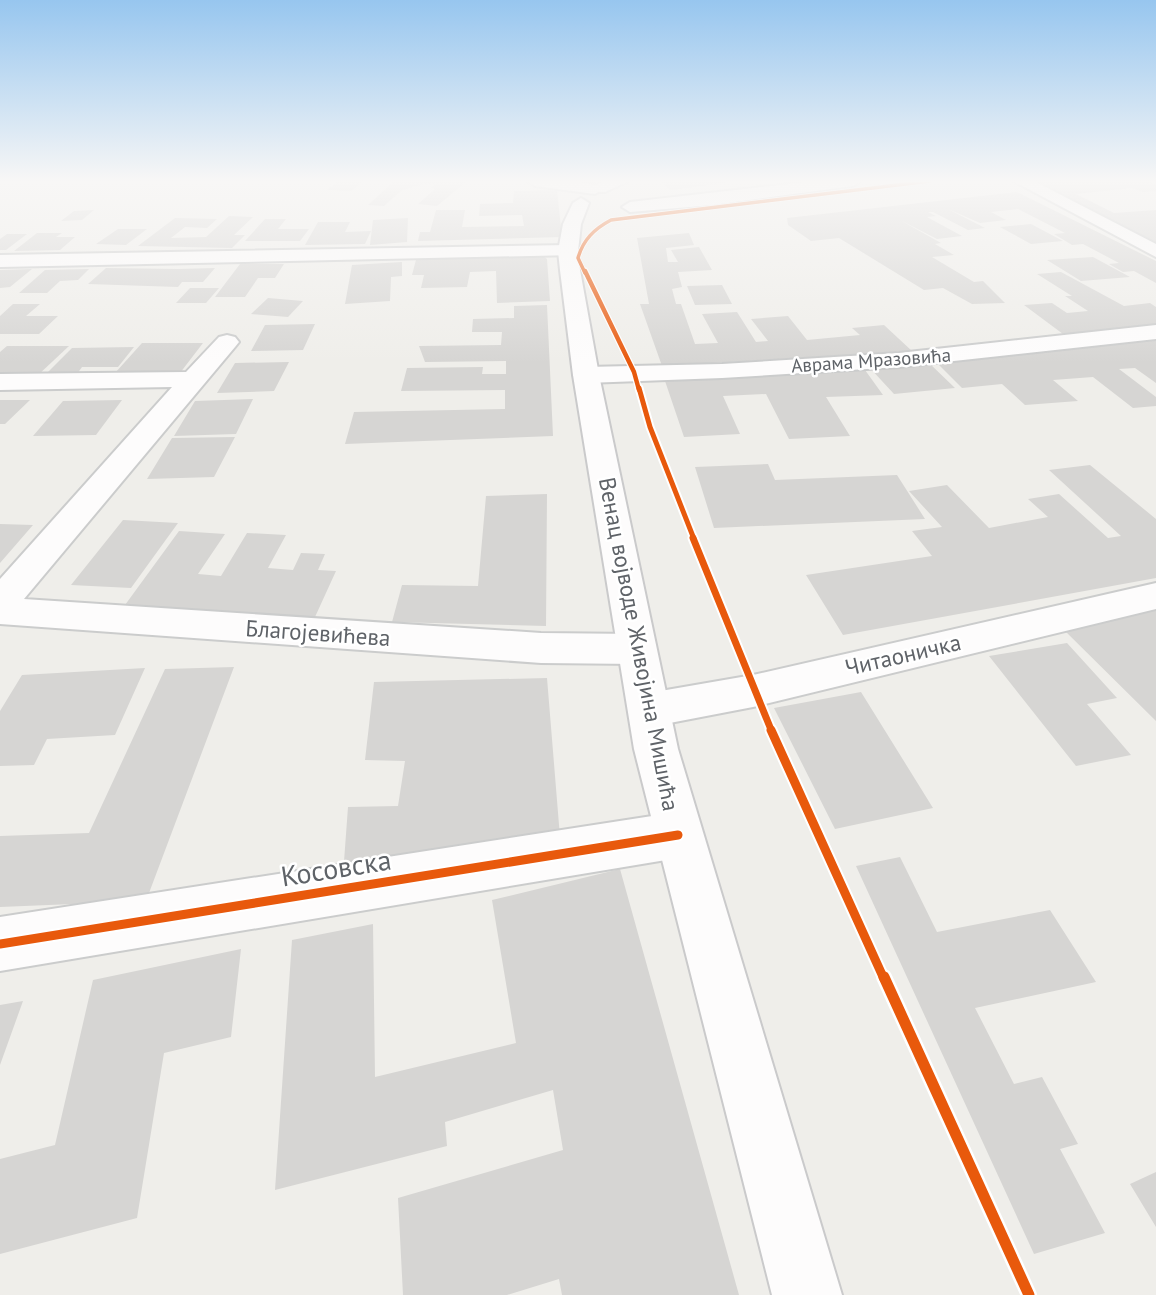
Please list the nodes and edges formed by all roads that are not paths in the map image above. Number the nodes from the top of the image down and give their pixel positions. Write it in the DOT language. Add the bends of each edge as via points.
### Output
graph roads {
  1 [pos="531,241"];
  2 [pos="570,241"];
  3 [pos="1138,241"];
  4 [pos="1156,251"];
  5 [pos="0,261"];
  6 [pos="1156,332"];
  7 [pos="227,342"];
  8 [pos="586,375"];
  9 [pos="193,379"];
  10 [pos="0,382"];
  11 [pos="1156,596"];
  12 [pos="0,603"];
  13 [pos="0,611"];
  14 [pos="637,649"];
  15 [pos="649,710"];
  16 [pos="678,835"];
  17 [pos="0,944"];
  18 [pos="807,1295"];
  1 -- 5 [label="street"];
  2 -- 8 [label="street, Венац војводе Живојина Мишића"];
  3 -- 4 [label="street"];
  6 -- 8 [label="street, Аврама Мразовића" via="899,360"];
  7 -- 9 [label="street"];
  8 -- 14 [label="street, Венац војводе Живојина Мишића"];
  9 -- 10 [label="street"];
  9 -- 12 [label="street"];
  11 -- 15 [label="street, Читаоничка" via="753,691"];
  13 -- 14 [label="street, Благојевићева" via="541,648"];
  14 -- 15 [label="street, Венац војводе Живојина Мишића"];
  15 -- 16 [label="street, Венац војводе Живојина Мишића"];
  16 -- 17 [label="street, Косовска"];
  16 -- 18 [label="street, Венац војводе Живојина Мишића"];
}
